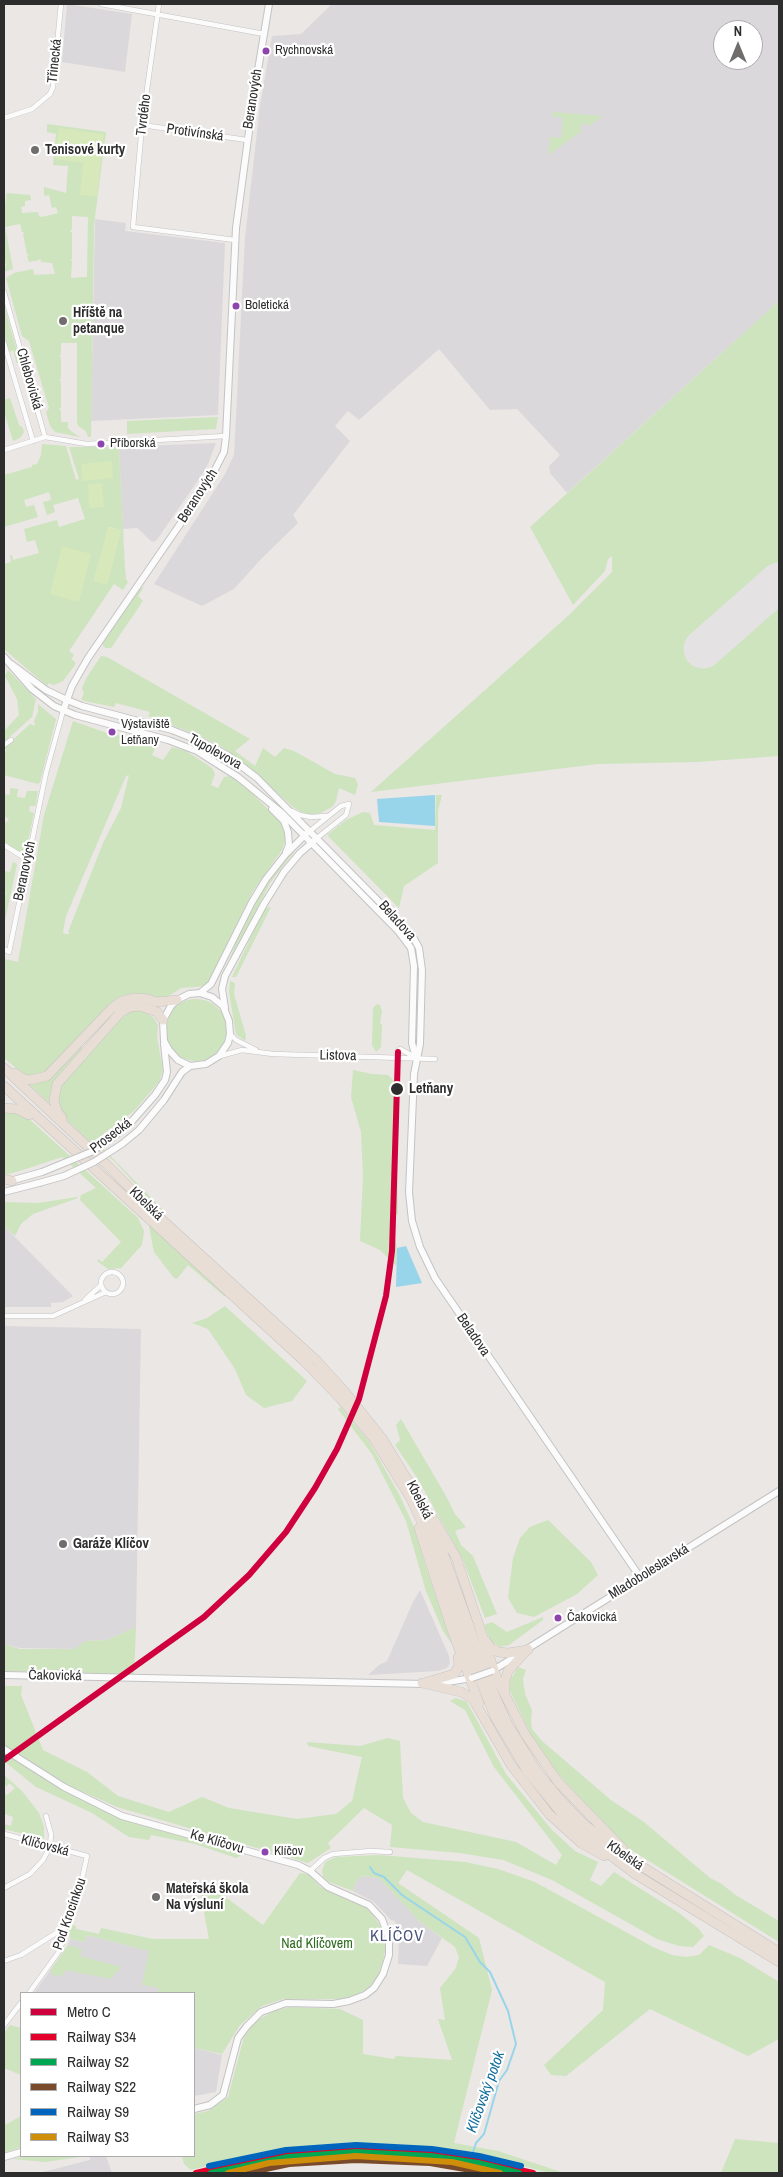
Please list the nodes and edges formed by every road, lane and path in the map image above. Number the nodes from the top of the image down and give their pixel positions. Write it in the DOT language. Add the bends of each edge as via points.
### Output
graph roads {
  1 [pos="61,4"];
  2 [pos="101,4"];
  3 [pos="159,4"];
  4 [pos="269,4"];
  5 [pos="156,14"];
  6 [pos="264,34"];
  7 [pos="4,118"];
  8 [pos="142,125"];
  9 [pos="247,140"];
  10 [pos="236,240"];
  11 [pos="4,292"];
  12 [pos="4,343"];
  13 [pos="226,436"];
  14 [pos="46,437"];
  15 [pos="33,441"];
  16 [pos="4,450"];
  17 [pos="4,657"];
  18 [pos="11,664"];
  19 [pos="66,700"];
  20 [pos="63,710"];
  21 [pos="11,740"];
  22 [pos="4,745"];
  23 [pos="252,788"];
  24 [pos="288,808"];
  25 [pos="327,816"];
  26 [pos="310,830"];
  27 [pos="304,836"];
  28 [pos="317,838"];
  29 [pos="311,844"];
  30 [pos="4,845"];
  31 [pos="285,855"];
  32 [pos="28,860"];
  33 [pos="4,949"];
  34 [pos="200,993"];
  35 [pos="177,1000"];
  36 [pos="226,1012"];
  37 [pos="163,1020"];
  38 [pos="230,1034"];
  39 [pos="164,1040"];
  40 [pos="400,1049"];
  41 [pos="260,1051"];
  42 [pos="219,1056"];
  43 [pos="416,1058"];
  44 [pos="435,1059"];
  45 [pos="4,1064"];
  46 [pos="190,1066"];
  47 [pos="4,1068"];
  48 [pos="4,1086"];
  49 [pos="4,1108"];
  50 [pos="42,1123"];
  51 [pos="72,1133"];
  52 [pos="7,1181"];
  53 [pos="4,1192"];
  54 [pos="101,1285"];
  55 [pos="106,1292"];
  56 [pos="85,1300"];
  57 [pos="4,1316"];
  58 [pos="779,1491"];
  59 [pos="414,1498"];
  60 [pos="640,1577"];
  61 [pos="479,1624"];
  62 [pos="452,1630"];
  63 [pos="528,1650"];
  64 [pos="493,1670"];
  65 [pos="4,1675"];
  66 [pos="471,1679"];
  67 [pos="422,1684"];
  68 [pos="515,1717"];
  69 [pos="486,1719"];
  70 [pos="4,1749"];
  71 [pos="46,1816"];
  72 [pos="4,1834"];
  73 [pos="50,1847"];
  74 [pos="390,1852"];
  75 [pos="87,1856"];
  76 [pos="310,1871"];
  77 [pos="639,1871"];
  78 [pos="4,1888"];
  79 [pos="64,1928"];
  80 [pos="779,1952"];
  81 [pos="4,1961"];
  82 [pos="779,1962"];
  83 [pos="30,1992"];
  84 [pos="20,2004"];
  85 [pos="4,2025"];
  86 [pos="195,2109"];
  87 [pos="20,2152"];
  88 [pos="4,2157"];
  1 -- 7 [label="street, Třinecká" via="50,94 32,109"];
  2 -- 5 [label="street"];
  3 -- 5 [label="street, Tvrdého"];
  4 -- 6 [label="street, Beranových"];
  5 -- 6 [label="street"];
  5 -- 8 [label="street, Tvrdého"];
  6 -- 9 [label="street, Beranových"];
  8 -- 9 [label="street, Protivínská"];
  8 -- 10 [label="street, Tvrdého" via="133,227"];
  9 -- 10 [label="street, Beranových"];
  10 -- 13 [label="street, Beranových"];
  11 -- 14 [label="street, Chlebovická"];
  12 -- 15 [label="street, Chlebovická"];
  13 -- 14 [label="street" via="86,444"];
  13 -- 19 [label="street, Beranových" via="224,452 216,470 102,636"];
  14 -- 15 [label="street"];
  15 -- 16 [label="street"];
  17 -- 18 [label="street, Tupolevova"];
  18 -- 19 [label="street, Tupolevova" via="44,689"];
  18 -- 20 [label="street, Tupolevova" via="40,697"];
  19 -- 20 [label="street, Beranových"];
  19 -- 24 [label="street, Tupolevova" via="172,730 202,742 242,766"];
  20 -- 23 [label="street, Tupolevova" via="182,745 218,763"];
  20 -- 32 [label="street, Beranových"];
  21 -- 22 [label="street"];
  23 -- 27 [label="street, Tupolevova"];
  23 -- 31 [label="street, Tupolevova" via="284,821 289,845"];
  24 -- 25 [label="street" via="311,818"];
  24 -- 26 [label="street, Tupolevova"];
  25 -- 26 [label="street"];
  25 -- 28 [label="street" via="349,804 346,815"];
  26 -- 27 [label="street"];
  26 -- 28 [label="street, Tupolevova"];
  27 -- 29 [label="street, Tupolevova"];
  27 -- 31 [label="street"];
  28 -- 29 [label="street"];
  28 -- 43 [label="street, Beladova" via="403,924 419,948 422,970 420,1044"];
  29 -- 36 [label="street" via="280,879 225,976 222,989"];
  29 -- 43 [label="street, Beladova" via="411,948 414,966 412,1043"];
  30 -- 32 [label="street"];
  31 -- 34 [label="street" via="252,902 211,984"];
  32 -- 33 [label="street, Beranových" via="9,952"];
  34 -- 35 [label="street"];
  34 -- 36 [label="street" via="212,997"];
  35 -- 37 [label="street"];
  35 -- 45 [label="highway" via="156,1002 135,998 122,1001 44,1078 22,1078"];
  36 -- 38 [label="street"];
  37 -- 39 [label="street"];
  37 -- 51 [label="highway" via="148,1007 135,1006 125,1010 59,1082 54,1095 55,1108"];
  38 -- 41 [label="street, Listova"];
  38 -- 42 [label="street"];
  39 -- 46 [label="street" via="178,1060"];
  39 -- 52 [label="street, Prosecká, bridge" via="165,1080 132,1121 91,1152 42,1172"];
  40 -- 43 [label="street, Listova"];
  41 -- 42 [label="street, Listova" via="236,1051"];
  41 -- 43 [label="street, Listova"];
  42 -- 46 [label="street" via="206,1064"];
  43 -- 44 [label="street, Listova"];
  43 -- 60 [label="street, Beladova" via="410,1208 427,1264"];
  46 -- 53 [label="street, Prosecká, bridge" via="138,1130 122,1144 64,1176"];
  47 -- 51 [label="highway, Kbelská"];
  48 -- 50 [label="highway, Kbelská"];
  49 -- 50 [label="highway" via="17,1108"];
  50 -- 59 [label="highway, Kbelská" via="311,1368 374,1439"];
  51 -- 59 [label="highway, Kbelská" via="328,1372 382,1438"];
  54 -- 55 [label="street"];
  54 -- 55 [label="street" via="107,1273 121,1276 121,1290"];
  54 -- 56 [label="street"];
  55 -- 56 [label="street"];
  56 -- 57 [label="street" via="52,1316"];
  58 -- 60 [label="street, Mladoboleslavská"];
  59 -- 61 [label="highway" via="454,1553"];
  59 -- 62 [label="highway"];
  59 -- 77 [label="highway, Kbelská" via="443,1552 491,1687 516,1740 538,1773 570,1810"];
  60 -- 63 [label="street, Mladoboleslavská"];
  61 -- 63 [label="highway" via="494,1650 508,1653"];
  61 -- 64 [label="highway"];
  62 -- 66 [label="highway"];
  62 -- 67 [label="highway" via="458,1669 449,1677"];
  63 -- 64 [label="street, Mladoboleslavská"];
  63 -- 68 [label="highway" via="512,1665 506,1676 505,1690"];
  64 -- 66 [label="street, Čakovická, bridge"];
  64 -- 68 [label="highway"];
  65 -- 67 [label="street, Čakovická"];
  66 -- 67 [label="street, Čakovická"];
  66 -- 69 [label="highway"];
  67 -- 69 [label="highway" via="466,1694"];
  68 -- 77 [label="highway" via="558,1782"];
  69 -- 77 [label="highway" via="516,1773 556,1822 582,1843"];
  70 -- 76 [label="street, Ke Klíčovu" via="64,1787 122,1816"];
  71 -- 73 [label="street" via="51,1834"];
  72 -- 73 [label="street, Klíčovská"];
  73 -- 75 [label="street, Klíčovská"];
  73 -- 78 [label="street" via="30,1874"];
  74 -- 76 [label="street" via="333,1854"];
  75 -- 79 [label="street, Pod Krocínkou" via="77,1902"];
  76 -- 86 [label="street, Ke Klíčovu" via="328,1887 369,1905 382,1919 389,1946 383,1974 371,1991 356,1999 334,2004 286,2003 261,2012 238,2038 223,2095 210,2105"];
  77 -- 80 [label="highway, Kbelská"];
  77 -- 82 [label="highway, Kbelská"];
  79 -- 81 [label="street" via="21,1955"];
  79 -- 83 [label="street, Pod Krocínkou" via="58,1952"];
  84 -- 85 [label="street"];
  87 -- 88 [label="street"];
}
